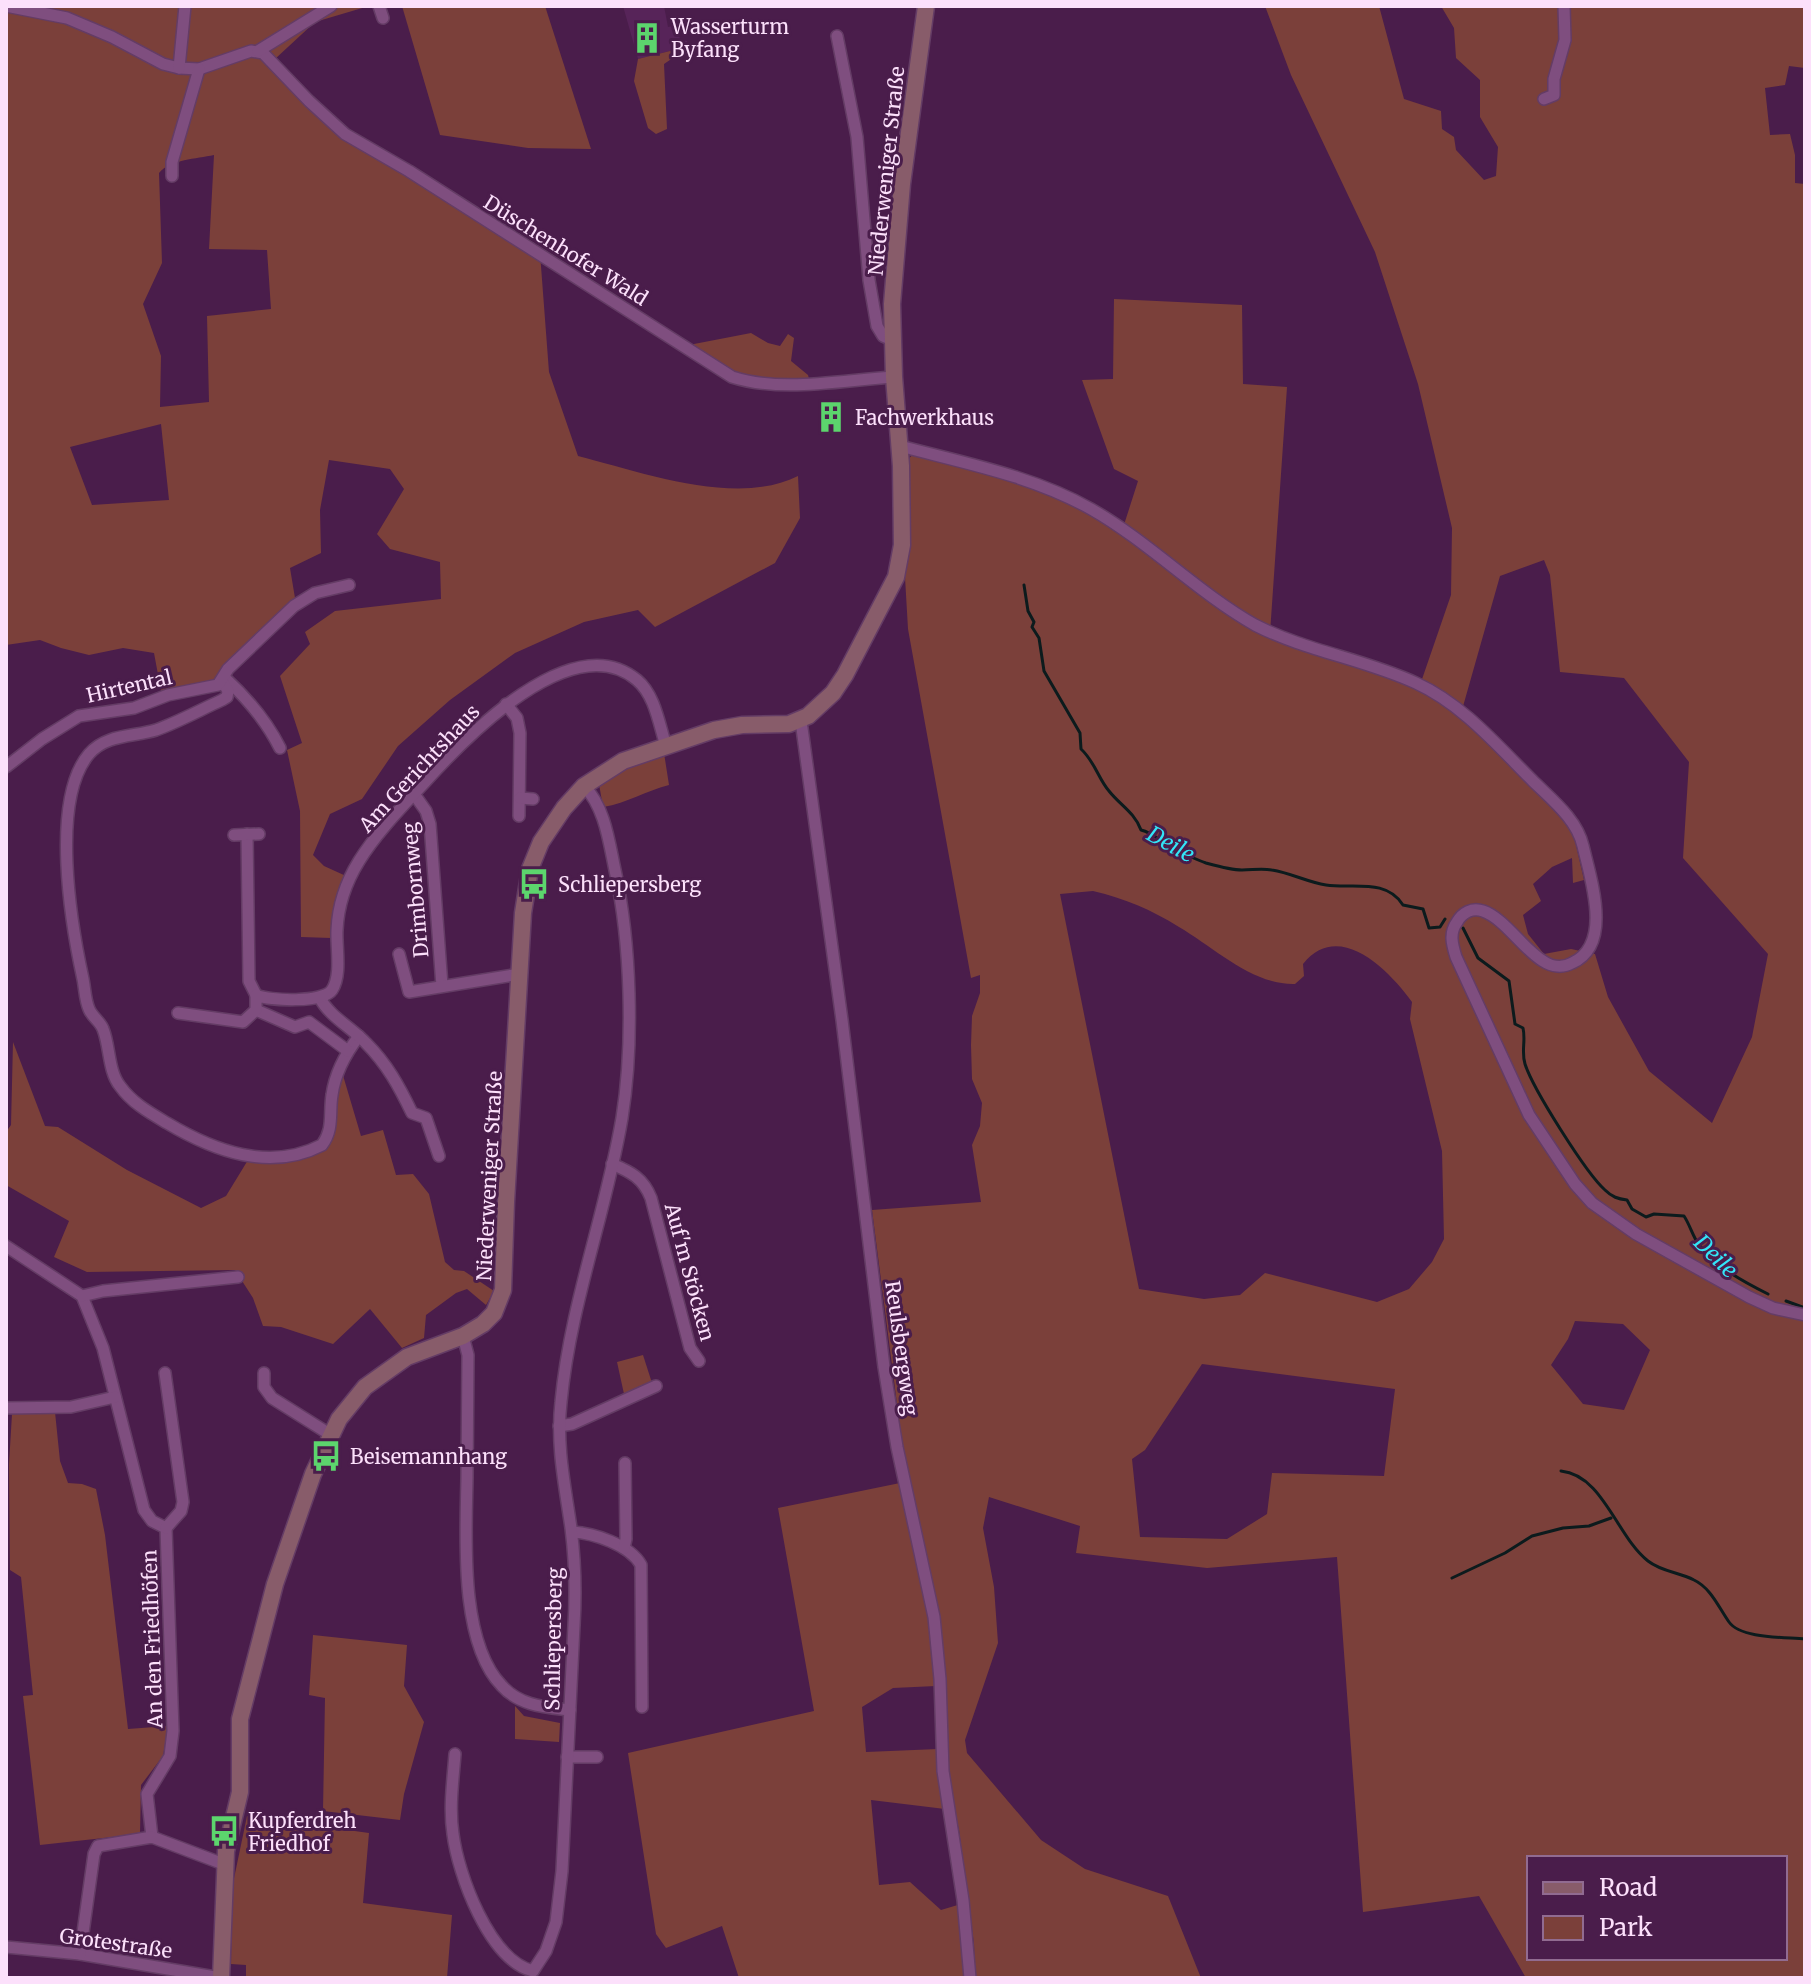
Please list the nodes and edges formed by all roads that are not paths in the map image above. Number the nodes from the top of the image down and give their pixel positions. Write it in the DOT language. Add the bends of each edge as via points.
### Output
graph roads {
  1 [pos="6,6"];
  2 [pos="185,6"];
  3 [pos="331,6"];
  4 [pos="926,6"];
  5 [pos="1564,6"];
  6 [pos="837,36"];
  7 [pos="258,51"];
  8 [pos="179,68"];
  9 [pos="199,69"];
  10 [pos="1544,99"];
  11 [pos="172,176"];
  12 [pos="892,340"];
  13 [pos="894,377"];
  14 [pos="900,446"];
  15 [pos="349,585"];
  16 [pos="223,679"];
  17 [pos="506,704"];
  18 [pos="801,721"];
  19 [pos="666,746"];
  20 [pos="280,748"];
  21 [pos="6,767"];
  22 [pos="584,786"];
  23 [pos="414,794"];
  24 [pos="520,798"];
  25 [pos="533,799"];
  26 [pos="519,816"];
  27 [pos="234,835"];
  28 [pos="399,954"];
  29 [pos="520,974"];
  30 [pos="442,986"];
  31 [pos="256,995"];
  32 [pos="320,998"];
  33 [pos="256,1010"];
  34 [pos="178,1013"];
  35 [pos="359,1036"];
  36 [pos="348,1051"];
  37 [pos="439,1156"];
  38 [pos="612,1164"];
  39 [pos="6,1246"];
  40 [pos="238,1277"];
  41 [pos="82,1296"];
  42 [pos="1805,1315"];
  43 [pos="463,1336"];
  44 [pos="699,1361"];
  45 [pos="165,1373"];
  46 [pos="264,1373"];
  47 [pos="656,1386"];
  48 [pos="115,1397"];
  49 [pos="6,1408"];
  50 [pos="559,1426"];
  51 [pos="331,1435"];
  52 [pos="625,1463"];
  53 [pos="166,1528"];
  54 [pos="572,1532"];
  55 [pos="624,1548"];
  56 [pos="642,1707"];
  57 [pos="570,1710"];
  58 [pos="455,1754"];
  59 [pos="567,1757"];
  60 [pos="597,1757"];
  61 [pos="152,1837"];
  62 [pos="226,1863"];
  63 [pos="6,1947"];
  64 [pos="80,1954"];
  65 [pos="535,1974"];
  66 [pos="221,1978"];
  67 [pos="970,1978"];
  1 -- 8 [label="street" via="67,18"];
  2 -- 8 [label="street"];
  3 -- 7 [label="street"];
  4 -- 12 [label="street, Niederweniger Straße" via="902,184"];
  5 -- 10 [label="street" via="1565,40 1554,95"];
  6 -- 12 [label="street, Niederweniger Straße" via="857,137 869,280 880,333"];
  7 -- 9 [label="street"];
  7 -- 13 [label="street, Düschenhofer Wald" via="345,134 732,377 784,384"];
  8 -- 9 [label="street"];
  9 -- 11 [label="street"];
  12 -- 13 [label="street, Niederweniger Straße"];
  13 -- 14 [label="street, Niederweniger Straße"];
  14 -- 18 [label="street, Niederweniger Straße" via="902,545 896,577 845,675"];
  14 -- 42 [label="street" via="1009,475 1070,498 1247,621 1417,683 1478,726 1574,825 1597,924 1589,950 1563,966 1542,961 1484,911 1464,914 1453,931 1456,957 1529,1115 1575,1184 1602,1212 1749,1297"];
  15 -- 16 [label="street" via="315,593 294,606"];
  16 -- 20 [label="street" via="248,699"];
  16 -- 21 [label="street, Hirtental" via="218,685 134,708 79,716"];
  16 -- 36 [label="street" via="227,697 159,729 107,740 87,755 74,782 69,883 89,1010 103,1030 117,1084 145,1110 186,1134 251,1157 283,1157 322,1145 331,1129 333,1089"];
  17 -- 19 [label="street, Am Gerichtshaus" via="549,678 588,667 616,668 644,687"];
  17 -- 23 [label="street, Am Gerichtshaus"];
  17 -- 24 [label="street" via="520,728"];
  18 -- 19 [label="street, Niederweniger Straße" via="735,725"];
  18 -- 67 [label="street, Reulsbergweg" via="884,1367 934,1617 943,1771"];
  19 -- 22 [label="street, Niederweniger Straße" via="613,765"];
  22 -- 29 [label="street, Niederweniger Straße" via="546,832 530,869"];
  22 -- 38 [label="street, Schliepersberg" via="598,806 617,880 628,985 626,1087"];
  23 -- 30 [label="street, Drimbornweg" via="430,824"];
  23 -- 32 [label="street, Am Gerichtshaus" via="378,834 348,881 337,924 335,987"];
  24 -- 25 [label="street"];
  24 -- 26 [label="street"];
  27 -- 31 [label="street" via="253,834 249,981"];
  28 -- 30 [label="street" via="409,992"];
  29 -- 30 [label="street"];
  29 -- 43 [label="street, Niederweniger Straße" via="503,1290 491,1317"];
  31 -- 32 [label="street"];
  31 -- 33 [label="street"];
  32 -- 35 [label="street"];
  33 -- 34 [label="street" via="243,1022"];
  33 -- 36 [label="street" via="295,1027 309,1022"];
  35 -- 36 [label="street"];
  35 -- 37 [label="street" via="393,1073 412,1113 426,1118"];
  38 -- 44 [label="street, Auf'm Stöcken" via="645,1184 690,1348"];
  38 -- 50 [label="street, Schliepersberg" via="565,1361"];
  39 -- 41 [label="street"];
  40 -- 41 [label="street"];
  41 -- 48 [label="street, An den Friedhöfen"];
  43 -- 51 [label="street, Niederweniger Straße" via="385,1371 346,1408"];
  43 -- 57 [label="street" via="468,1355 467,1570 481,1648 493,1674 514,1697"];
  45 -- 53 [label="street, An den Friedhöfen" via="183,1502"];
  46 -- 51 [label="street" via="264,1387 272,1398"];
  47 -- 50 [label="street"];
  48 -- 49 [label="street" via="71,1407"];
  48 -- 53 [label="street, An den Friedhöfen" via="144,1510"];
  50 -- 54 [label="street, Schliepersberg"];
  51 -- 62 [label="street, Niederweniger Straße" via="275,1582 256,1653 240,1719 240,1792 232,1831 237,1837"];
  52 -- 55 [label="street"];
  53 -- 61 [label="street, An den Friedhöfen" via="173,1731 170,1756 147,1794"];
  54 -- 55 [label="street"];
  54 -- 57 [label="street, Schliepersberg" via="576,1593"];
  55 -- 56 [label="street" via="636,1555 643,1574"];
  57 -- 59 [label="street, Schliepersberg"];
  58 -- 65 [label="street" via="452,1831 459,1867 494,1939 517,1965"];
  59 -- 60 [label="street"];
  59 -- 65 [label="street, Schliepersberg" via="556,1922"];
  61 -- 62 [label="street"];
  61 -- 64 [label="street" via="95,1849"];
  62 -- 66 [label="street, Niederweniger Straße"];
  63 -- 64 [label="street, Grotestraße"];
  64 -- 66 [label="street, Grotestraße"];
}
